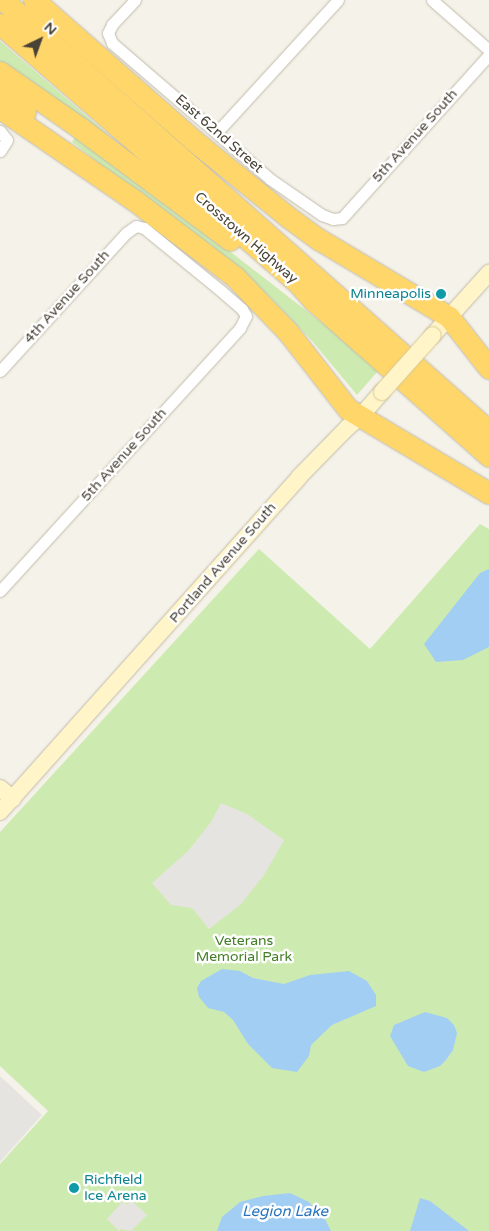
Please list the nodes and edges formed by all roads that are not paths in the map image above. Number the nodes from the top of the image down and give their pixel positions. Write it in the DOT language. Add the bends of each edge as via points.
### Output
graph roads {
  1 [pos="3,0"];
  2 [pos="34,0"];
  3 [pos="135,0"];
  4 [pos="338,0"];
  5 [pos="432,0"];
  6 [pos="0,24"];
  7 [pos="489,50"];
  8 [pos="489,55"];
  9 [pos="0,72"];
  10 [pos="0,92"];
  11 [pos="0,108"];
  12 [pos="216,132"];
  13 [pos="4,135"];
  14 [pos="0,151"];
  15 [pos="134,200"];
  16 [pos="342,218"];
  17 [pos="489,273"];
  18 [pos="314,301"];
  19 [pos="246,316"];
  20 [pos="449,318"];
  21 [pos="489,368"];
  22 [pos="0,371"];
  23 [pos="361,416"];
  24 [pos="489,431"];
  25 [pos="489,456"];
  26 [pos="489,493"];
  27 [pos="0,591"];
  28 [pos="0,788"];
  29 [pos="12,799"];
  30 [pos="0,812"];
  1 -- 24 [label="highway, Crosstown Highway"];
  2 -- 20 [label="highway" via="192,139 288,217"];
  3 -- 12 [label="street, East 62nd Street" via="112,25 108,33 112,43"];
  4 -- 12 [label="street"];
  5 -- 7 [label="street"];
  6 -- 18 [label="highway, Crosstown Highway" via="299,284"];
  8 -- 16 [label="street, 5th Avenue South"];
  9 -- 18 [label="highway"];
  10 -- 15 [label="highway"];
  11 -- 15 [label="highway"];
  12 -- 16 [label="street, East 62nd Street" via="270,179 322,216"];
  13 -- 14 [label="street"];
  15 -- 23 [label="highway" via="235,277 288,332 348,409"];
  17 -- 20 [label="main road, Portland Avenue South"];
  18 -- 25 [label="highway, Crosstown Highway"];
  19 -- 22 [label="street, 4th Avenue South" via="220,290 144,228 136,226 126,233"];
  19 -- 27 [label="street, 5th Avenue South" via="240,328"];
  20 -- 21 [label="highway"];
  20 -- 23 [label="main road, Portland Avenue South, bridge"];
  23 -- 26 [label="highway"];
  23 -- 29 [label="main road, Portland Avenue South" via="299,476"];
  28 -- 29 [label="main road"];
  29 -- 30 [label="main road, Portland Avenue South"];
}
